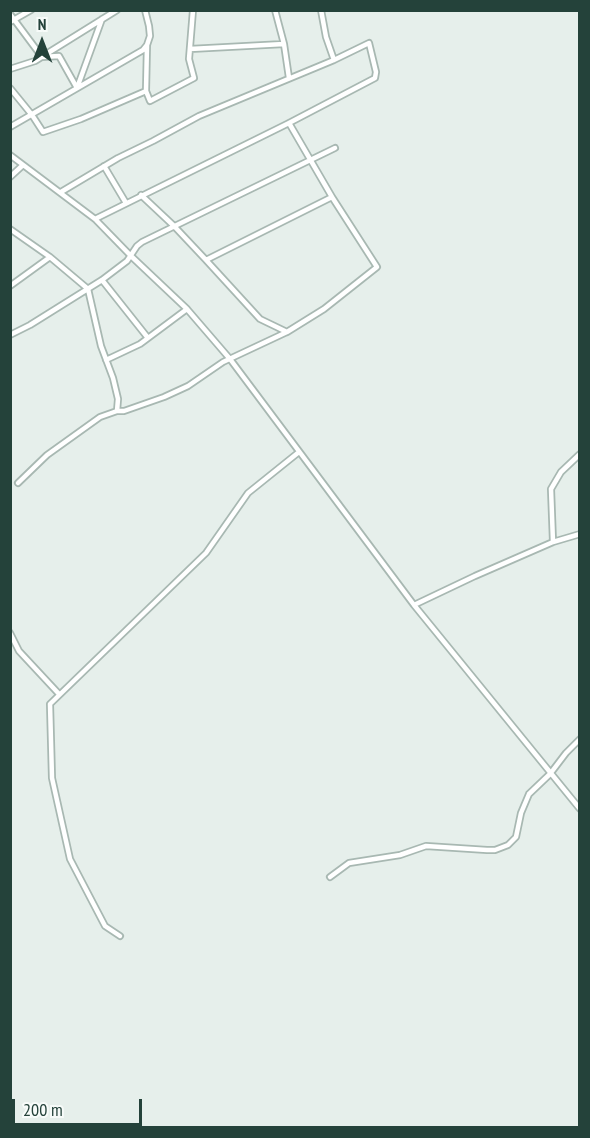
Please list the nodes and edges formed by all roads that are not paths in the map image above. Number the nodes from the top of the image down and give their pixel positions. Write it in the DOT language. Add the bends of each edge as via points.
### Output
graph roads {
  1 [pos="31,10"];
  2 [pos="117,10"];
  3 [pos="145,10"];
  4 [pos="193,10"];
  5 [pos="275,10"];
  6 [pos="321,10"];
  7 [pos="10,14"];
  8 [pos="102,19"];
  9 [pos="13,21"];
  10 [pos="284,44"];
  11 [pos="147,45"];
  12 [pos="190,49"];
  13 [pos="42,57"];
  14 [pos="334,60"];
  15 [pos="10,69"];
  16 [pos="289,78"];
  17 [pos="10,88"];
  18 [pos="77,88"];
  19 [pos="146,91"];
  20 [pos="32,115"];
  21 [pos="289,123"];
  22 [pos="10,128"];
  23 [pos="335,148"];
  24 [pos="10,155"];
  25 [pos="309,160"];
  26 [pos="23,165"];
  27 [pos="104,166"];
  28 [pos="10,177"];
  29 [pos="61,192"];
  30 [pos="141,195"];
  31 [pos="332,197"];
  32 [pos="126,203"];
  33 [pos="95,219"];
  34 [pos="174,226"];
  35 [pos="10,229"];
  36 [pos="131,256"];
  37 [pos="50,257"];
  38 [pos="206,260"];
  39 [pos="102,280"];
  40 [pos="10,286"];
  41 [pos="88,289"];
  42 [pos="187,309"];
  43 [pos="287,332"];
  44 [pos="10,335"];
  45 [pos="148,338"];
  46 [pos="230,359"];
  47 [pos="106,360"];
  48 [pos="117,411"];
  49 [pos="299,452"];
  50 [pos="579,454"];
  51 [pos="18,483"];
  52 [pos="579,534"];
  53 [pos="553,542"];
  54 [pos="414,605"];
  55 [pos="10,633"];
  56 [pos="58,694"];
  57 [pos="579,740"];
  58 [pos="550,774"];
  59 [pos="579,809"];
  60 [pos="330,877"];
  61 [pos="120,936"];
  1 -- 9 [label="street"];
  2 -- 8 [label="street"];
  3 -- 11 [label="street" via="150,36"];
  4 -- 12 [label="street"];
  5 -- 10 [label="street"];
  6 -- 14 [label="street"];
  7 -- 9 [label="street"];
  8 -- 13 [label="street"];
  8 -- 18 [label="street"];
  9 -- 13 [label="street"];
  10 -- 12 [label="street"];
  10 -- 16 [label="street"];
  11 -- 18 [label="street"];
  11 -- 19 [label="street"];
  12 -- 19 [label="street" via="194,78 150,101"];
  13 -- 15 [label="street"];
  13 -- 18 [label="street" via="59,56"];
  14 -- 16 [label="street"];
  14 -- 21 [label="street" via="369,43 375,78"];
  16 -- 27 [label="street" via="199,116"];
  17 -- 20 [label="street"];
  18 -- 20 [label="street"];
  19 -- 20 [label="street" via="42,132"];
  20 -- 22 [label="street"];
  21 -- 25 [label="street"];
  21 -- 30 [label="street"];
  23 -- 25 [label="street"];
  24 -- 26 [label="street"];
  25 -- 31 [label="street"];
  25 -- 34 [label="street"];
  26 -- 28 [label="street"];
  26 -- 29 [label="street"];
  27 -- 29 [label="street"];
  27 -- 32 [label="street"];
  29 -- 33 [label="street"];
  30 -- 32 [label="street"];
  30 -- 34 [label="street"];
  31 -- 38 [label="street"];
  31 -- 43 [label="street" via="377,267 324,309"];
  32 -- 33 [label="street"];
  33 -- 36 [label="street"];
  34 -- 36 [label="street" via="142,242"];
  34 -- 38 [label="street"];
  35 -- 37 [label="street"];
  36 -- 39 [label="street"];
  36 -- 42 [label="street"];
  37 -- 40 [label="street"];
  37 -- 41 [label="street"];
  38 -- 43 [label="street" via="260,320"];
  39 -- 41 [label="street"];
  39 -- 45 [label="street"];
  41 -- 44 [label="street"];
  41 -- 47 [label="street"];
  42 -- 45 [label="street"];
  42 -- 46 [label="street"];
  43 -- 46 [label="street"];
  45 -- 47 [label="street"];
  46 -- 48 [label="street" via="188,386"];
  46 -- 49 [label="street"];
  47 -- 48 [label="street" via="118,399"];
  48 -- 51 [label="street" via="94,420 47,454"];
  49 -- 54 [label="street"];
  49 -- 56 [label="street" via="248,493 206,553"];
  50 -- 53 [label="street" via="551,489"];
  52 -- 53 [label="street"];
  53 -- 54 [label="street"];
  54 -- 58 [label="street"];
  55 -- 56 [label="street" via="19,651"];
  56 -- 61 [label="street" via="50,704 52,778 70,858 105,926"];
  57 -- 58 [label="street"];
  58 -- 59 [label="street"];
  58 -- 60 [label="street" via="529,794 516,837 508,845 495,850 426,846 400,855 349,863"];
}
